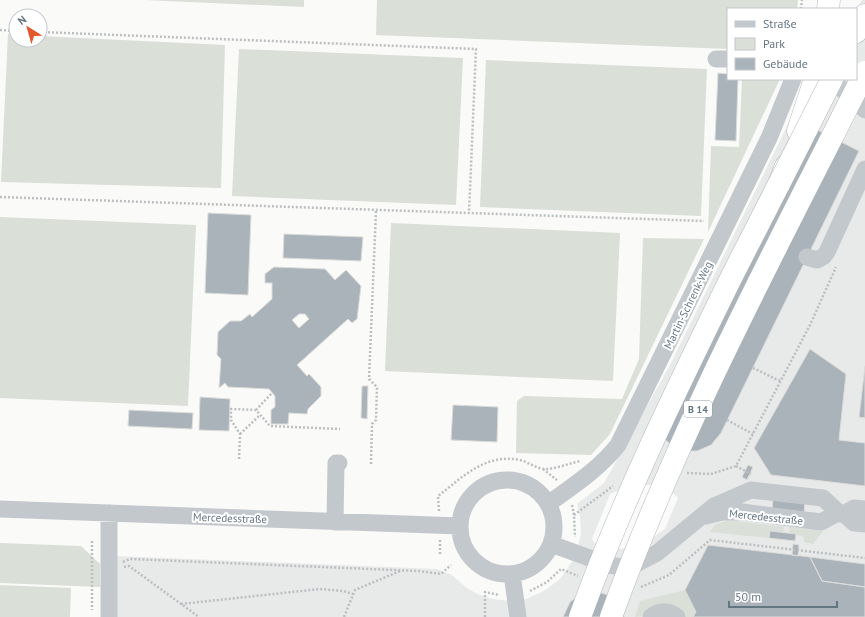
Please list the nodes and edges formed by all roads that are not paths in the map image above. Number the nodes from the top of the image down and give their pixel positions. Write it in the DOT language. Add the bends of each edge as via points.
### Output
graph roads {
  1 [pos="865,15"];
  2 [pos="857,30"];
  3 [pos="865,72"];
  4 [pos="793,80"];
  5 [pos="815,80"];
  6 [pos="827,80"];
  7 [pos="831,80"];
  8 [pos="865,110"];
  9 [pos="865,169"];
  10 [pos="779,184"];
  11 [pos="807,257"];
  12 [pos="339,463"];
  13 [pos="548,504"];
  14 [pos="0,509"];
  15 [pos="865,509"];
  16 [pos="109,513"];
  17 [pos="841,513"];
  18 [pos="335,522"];
  19 [pos="693,522"];
  20 [pos="865,524"];
  21 [pos="460,526"];
  22 [pos="551,544"];
  23 [pos="512,574"];
  24 [pos="110,617"];
  25 [pos="518,617"];
  26 [pos="580,617"];
  27 [pos="611,617"];
  28 [pos="651,617"];
  29 [pos="677,617"];
  1 -- 2 [label="highway"];
  3 -- 27 [label="highway, B 14, bridge" via="717,367 635,551"];
  4 -- 13 [label="street, Martin-Schrenk-Weg" via="769,138 627,429 608,458"];
  5 -- 10 [label="highway, B 14, bridge"];
  6 -- 8 [label="street" via="856,100"];
  7 -- 10 [label="highway, B 14, bridge"];
  9 -- 11 [label="street" via="825,254 817,260"];
  10 -- 26 [label="highway, B 14, bridge" via="647,452"];
  12 -- 18 [label="street" via="336,463"];
  13 -- 21 [label="street" via="538,491 524,483 508,480 496,482 484,486 472,496 463,510"];
  13 -- 22 [label="street" via="554,524"];
  14 -- 16 [label="street, Mercedesstraße"];
  15 -- 17 [label="street, Mercedesstraße" via="854,508"];
  16 -- 18 [label="street, Mercedesstraße"];
  16 -- 24 [label="street"];
  17 -- 19 [label="street, Mercedesstraße" via="821,522 735,512 714,514"];
  17 -- 19 [label="street, Mercedesstraße" via="823,498 751,490 720,502"];
  17 -- 20 [label="street, Mercedesstraße" via="854,523"];
  18 -- 21 [label="street, Mercedesstraße"];
  19 -- 22 [label="street, Mercedesstraße" via="657,553 634,565 609,565"];
  21 -- 23 [label="street" via="462,542 475,562 488,571"];
  22 -- 23 [label="street" via="540,561 522,572"];
  23 -- 25 [label="street"];
  28 -- 29 [label="street" via="664,611"];
}
